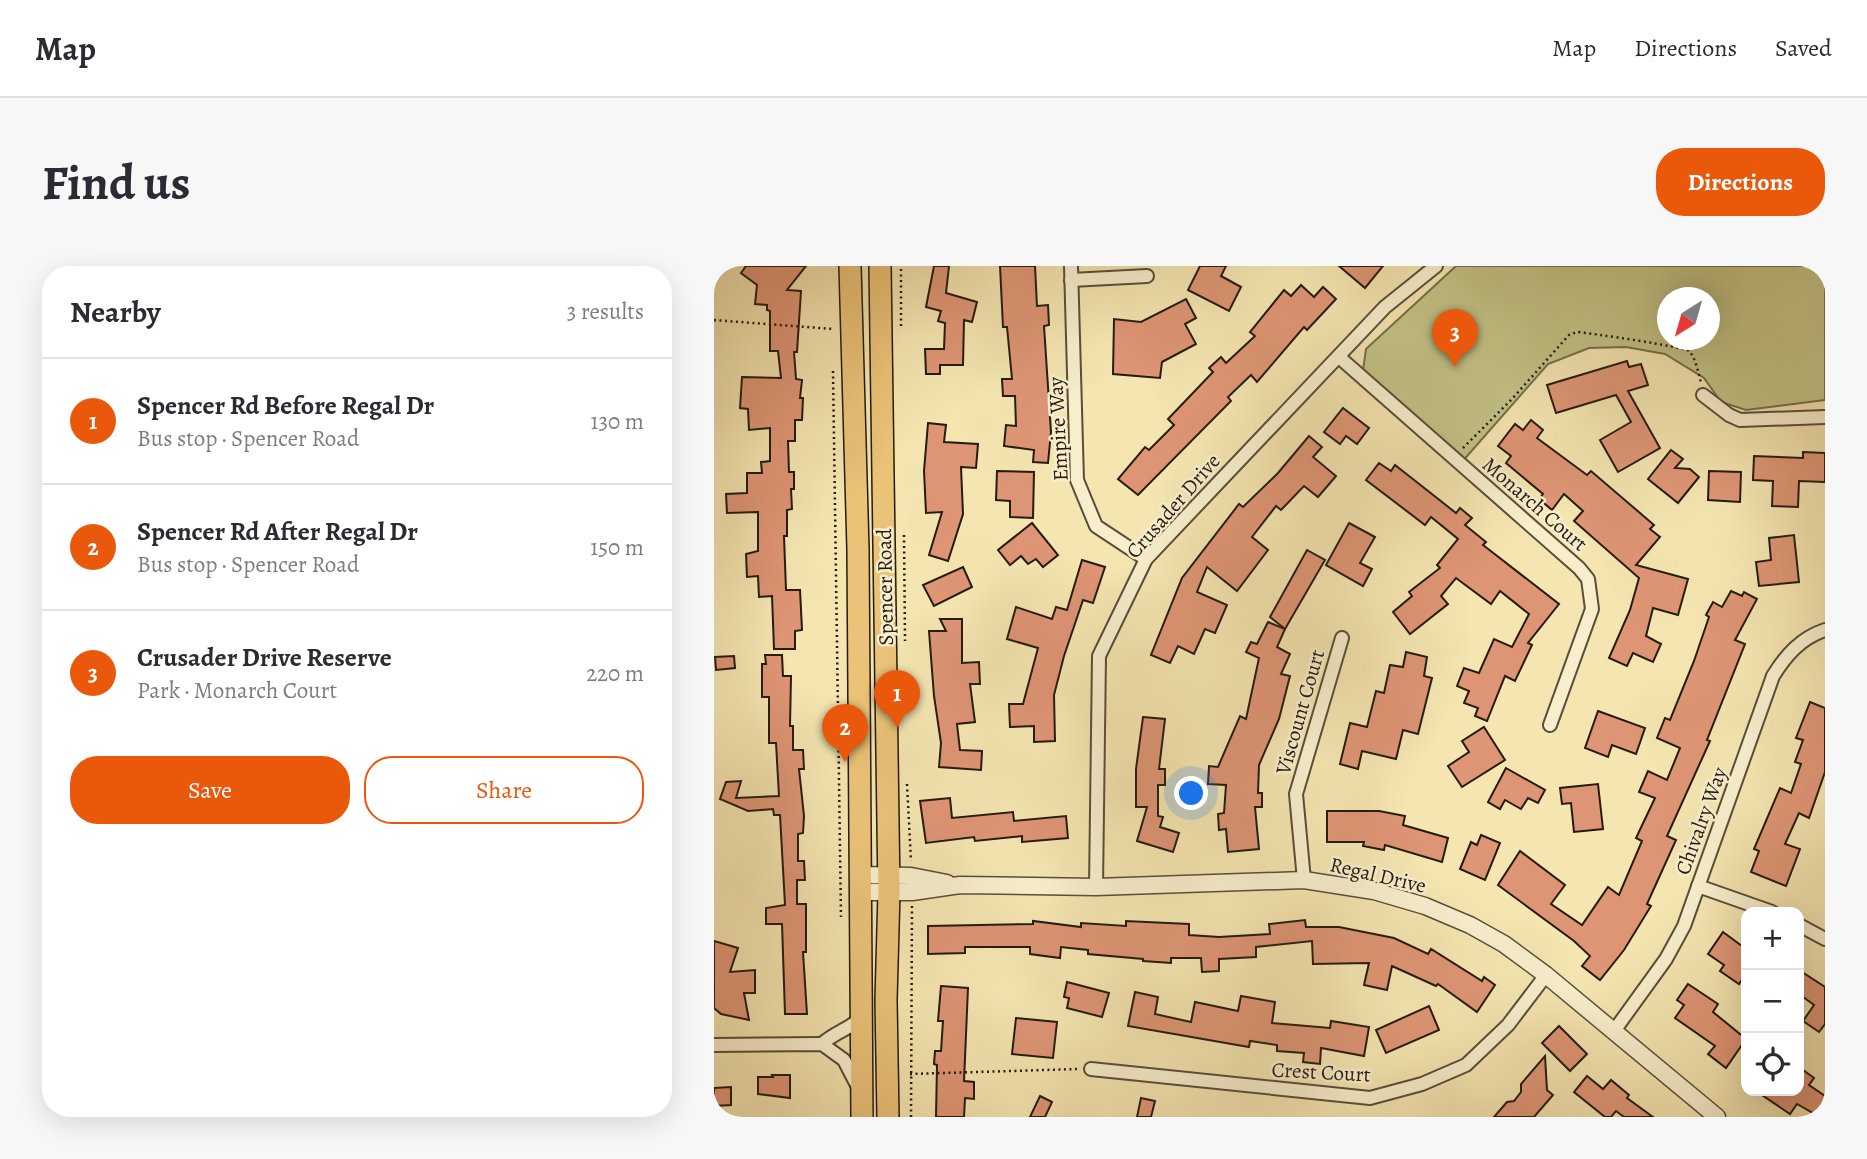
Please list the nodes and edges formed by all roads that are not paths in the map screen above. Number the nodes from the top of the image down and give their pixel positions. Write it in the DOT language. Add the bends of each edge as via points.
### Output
graph roads {
  1 [pos="850,266"];
  2 [pos="1071,266"];
  3 [pos="887,267"];
  4 [pos="1428,268"];
  5 [pos="1147,276"];
  6 [pos="1071,280"];
  7 [pos="846,340"];
  8 [pos="1339,358"];
  9 [pos="1704,395"];
  10 [pos="1825,417"];
  11 [pos="1146,559"];
  12 [pos="1825,629"];
  13 [pos="1342,638"];
  14 [pos="1550,725"];
  15 [pos="887,738"];
  16 [pos="860,815"];
  17 [pos="1304,880"];
  18 [pos="861,883"];
  19 [pos="889,884"];
  20 [pos="1699,886"];
  21 [pos="1096,887"];
  22 [pos="1758,907"];
  23 [pos="1804,928"];
  24 [pos="1825,939"];
  25 [pos="1546,975"];
  26 [pos="863,1016"];
  27 [pos="1614,1031"];
  28 [pos="822,1044"];
  29 [pos="714,1045"];
  30 [pos="889,1062"];
  31 [pos="1091,1069"];
  32 [pos="863,1106"];
  33 [pos="878,1117"];
  34 [pos="888,1117"];
  35 [pos="1717,1117"];
  1 -- 7 [label="main road, Spencer Road"];
  2 -- 6 [label="street, Empire Way"];
  3 -- 7 [label="main road" via="864,279 861,316"];
  3 -- 15 [label="main road, Spencer Road"];
  4 -- 8 [label="street, Crusader Drive"];
  5 -- 6 [label="street"];
  6 -- 11 [label="street, Empire Way" via="1077,480 1096,526"];
  7 -- 16 [label="main road, Spencer Road"];
  8 -- 11 [label="street, Crusader Drive"];
  8 -- 14 [label="street, Monarch Court" via="1588,579 1592,609"];
  9 -- 10 [label="street" via="1740,420"];
  11 -- 21 [label="street, Crusader Drive" via="1099,656"];
  12 -- 20 [label="street, Chivalry Way" via="1799,644 1773,676"];
  13 -- 17 [label="street, Viscount Court" via="1296,794"];
  15 -- 16 [label="main road" via="873,762 873,804 869,812"];
  15 -- 19 [label="main road, Spencer Road"];
  16 -- 18 [label="main road, Spencer Road"];
  17 -- 21 [label="street, Regal Drive"];
  17 -- 25 [label="street, Regal Drive" via="1374,891 1424,906 1470,925"];
  18 -- 19 [label="street, Regal Drive"];
  18 -- 26 [label="main road, Spencer Road"];
  19 -- 21 [label="street, Regal Drive"];
  19 -- 30 [label="main road, Spencer Road"];
  20 -- 22 [label="street"];
  20 -- 27 [label="street, Chivalry Way" via="1667,959"];
  23 -- 24 [label="street"];
  25 -- 27 [label="street, Regal Drive"];
  25 -- 31 [label="street, Crest Court" via="1508,1025 1466,1065 1422,1084 1370,1098"];
  26 -- 28 [label="street"];
  26 -- 32 [label="main road, Spencer Road"];
  27 -- 35 [label="street, Regal Drive"];
  28 -- 29 [label="street"];
  28 -- 32 [label="street" via="844,1060"];
  30 -- 33 [label="main road" via="879,1080"];
  30 -- 34 [label="main road, Spencer Road"];
}
